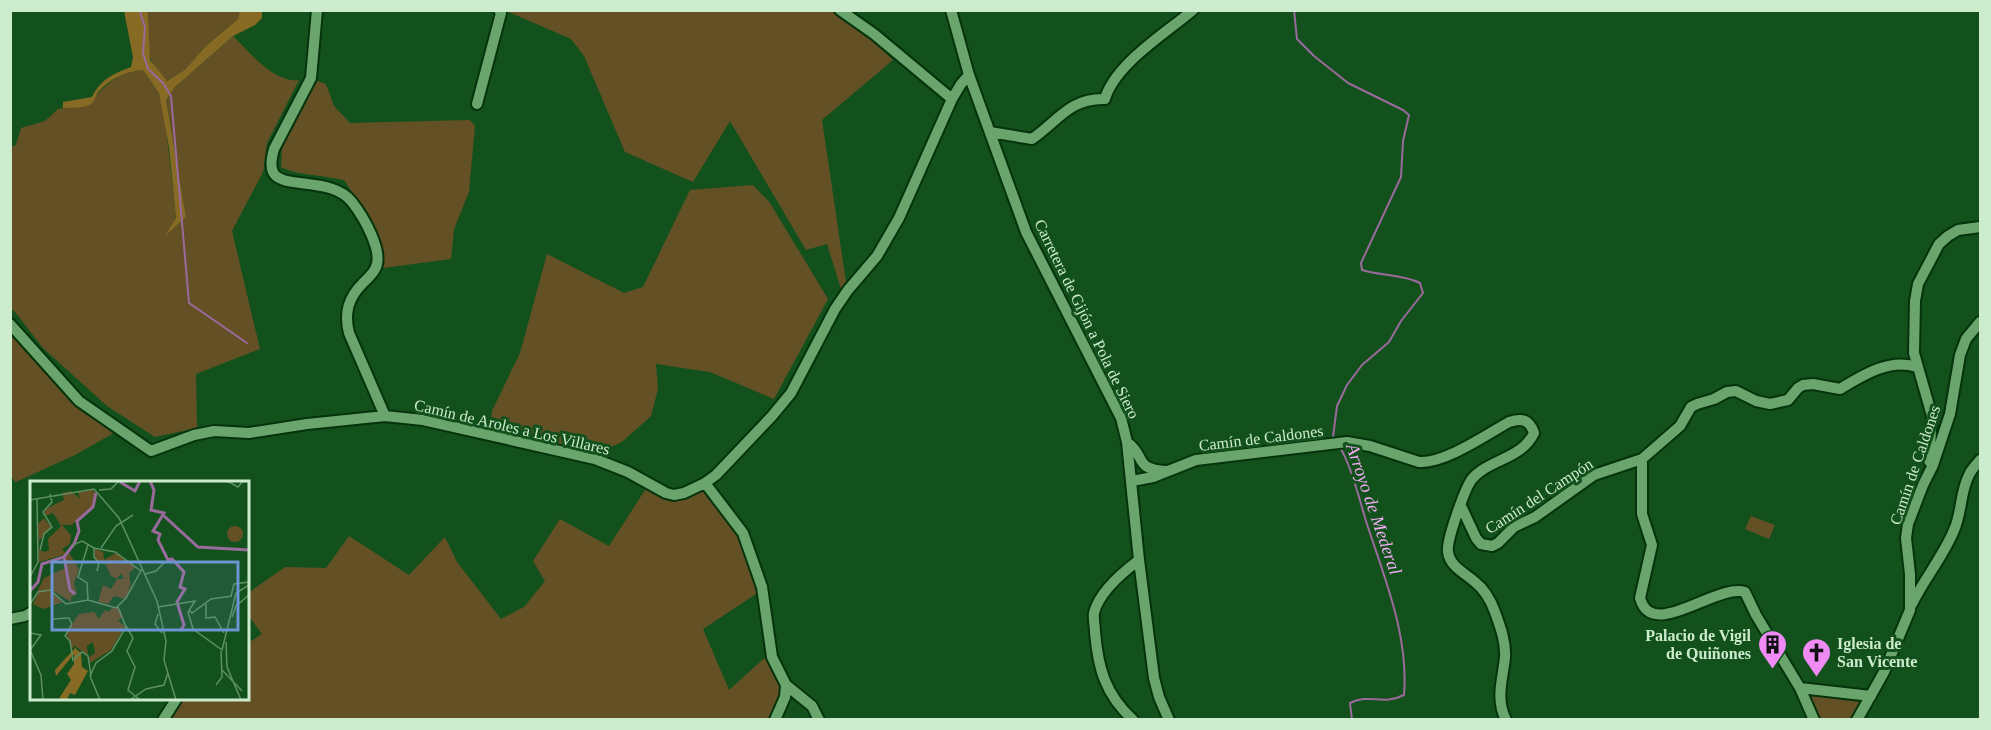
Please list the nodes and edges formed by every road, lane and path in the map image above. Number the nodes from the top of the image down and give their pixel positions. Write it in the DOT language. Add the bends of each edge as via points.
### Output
graph roads {
  1 [pos="317,10"];
  2 [pos="499,10"];
  3 [pos="840,10"];
  4 [pos="951,10"];
  5 [pos="1193,10"];
  6 [pos="969,75"];
  7 [pos="952,99"];
  8 [pos="477,104"];
  9 [pos="990,132"];
  10 [pos="1980,222"];
  11 [pos="1980,226"];
  12 [pos="1958,230"];
  13 [pos="1980,322"];
  14 [pos="10,324"];
  15 [pos="1914,342"];
  16 [pos="1900,363"];
  17 [pos="1917,368"];
  18 [pos="386,416"];
  19 [pos="1128,442"];
  20 [pos="1642,459"];
  21 [pos="1980,460"];
  22 [pos="1933,465"];
  23 [pos="1145,467"];
  24 [pos="1169,471"];
  25 [pos="1131,477"];
  26 [pos="705,483"];
  27 [pos="1461,506"];
  28 [pos="1139,560"];
  29 [pos="1910,610"];
  30 [pos="30,613"];
  31 [pos="10,619"];
  32 [pos="786,685"];
  33 [pos="1800,688"];
  34 [pos="1871,696"];
  35 [pos="176,700"];
  36 [pos="163,720"];
  37 [pos="775,720"];
  38 [pos="819,720"];
  39 [pos="1133,720"];
  40 [pos="1169,720"];
  41 [pos="1506,720"];
  42 [pos="1814,720"];
  43 [pos="1857,720"];
  1 -- 18 [label="street" via="311,78 271,162 279,179 340,190 352,201 378,250 376,268 354,294 345,320"];
  2 -- 8 [label="street"];
  3 -- 7 [label="street"];
  4 -- 6 [label="street, Carretera de Gijón a Pola de Siero"];
  5 -- 9 [label="street" via="1122,70 1105,99 1083,100 1032,139"];
  6 -- 7 [label="street, Camín de Aroles a Los Villares"];
  6 -- 9 [label="street, Carretera de Gijón a Pola de Siero"];
  7 -- 26 [label="street, Camín de Aroles a Los Villares" via="900,218 877,256 835,309 791,393"];
  9 -- 19 [label="street, Carretera de Gijón a Pola de Siero" via="1026,232 1121,418"];
  10 -- 12 [label="street"];
  11 -- 12 [label="street"];
  12 -- 15 [label="street" via="1939,244 1918,284"];
  13 -- 22 [label="street, Camín de Caldones" via="1966,339 1960,355 1950,414"];
  14 -- 18 [label="street, Camín de Aroles a Los Villares" via="80,401 151,451 214,431 249,433"];
  15 -- 16 [label="street"];
  15 -- 17 [label="street"];
  16 -- 17 [label="street"];
  16 -- 20 [label="street, Camín del Campón" via="1840,389 1803,385 1784,402 1770,404 1736,391 1727,392 1691,407 1680,426"];
  17 -- 22 [label="street" via="1930,408 1929,461"];
  18 -- 26 [label="street, Camín de Aroles a Los Villares" via="423,420 595,459 674,495"];
  19 -- 23 [label="street"];
  19 -- 25 [label="street, Carretera de Gijón a Pola de Siero"];
  20 -- 27 [label="street, Camín del Campón" via="1587,479 1492,546 1481,544 1476,538"];
  20 -- 33 [label="street" via="1642,514 1652,544 1640,598 1643,605 1651,613 1665,615 1737,590 1745,592"];
  21 -- 29 [label="street" via="1969,473 1958,522 1946,548"];
  22 -- 29 [label="street, Camín de Caldones" via="1908,524"];
  23 -- 24 [label="street"];
  23 -- 25 [label="street"];
  24 -- 25 [label="street, Camín de Caldones" via="1153,477"];
  24 -- 27 [label="street, Camín de Caldones" via="1196,460 1347,442 1419,462 1435,461 1517,419 1531,425 1534,434 1530,441 1481,471 1466,490"];
  25 -- 28 [label="street, Carretera de Gijón a Pola de Siero"];
  26 -- 32 [label="street" via="743,533 762,587 772,657"];
  27 -- 41 [label="street, Camín de Caldones" via="1448,540 1448,552 1458,569 1485,593 1494,610 1505,655 1499,700"];
  28 -- 39 [label="street" via="1106,590 1094,613 1099,664 1107,689"];
  28 -- 40 [label="street, Carretera de Gijón a Pola de Siero" via="1154,678"];
  29 -- 34 [label="street, Camín de Caldones"];
  30 -- 31 [label="street"];
  32 -- 37 [label="street"];
  32 -- 38 [label="street" via="812,706"];
  33 -- 34 [label="street"];
  33 -- 42 [label="street"];
  34 -- 43 [label="street, Camín de Caldones"];
  35 -- 36 [label="street"];
}
